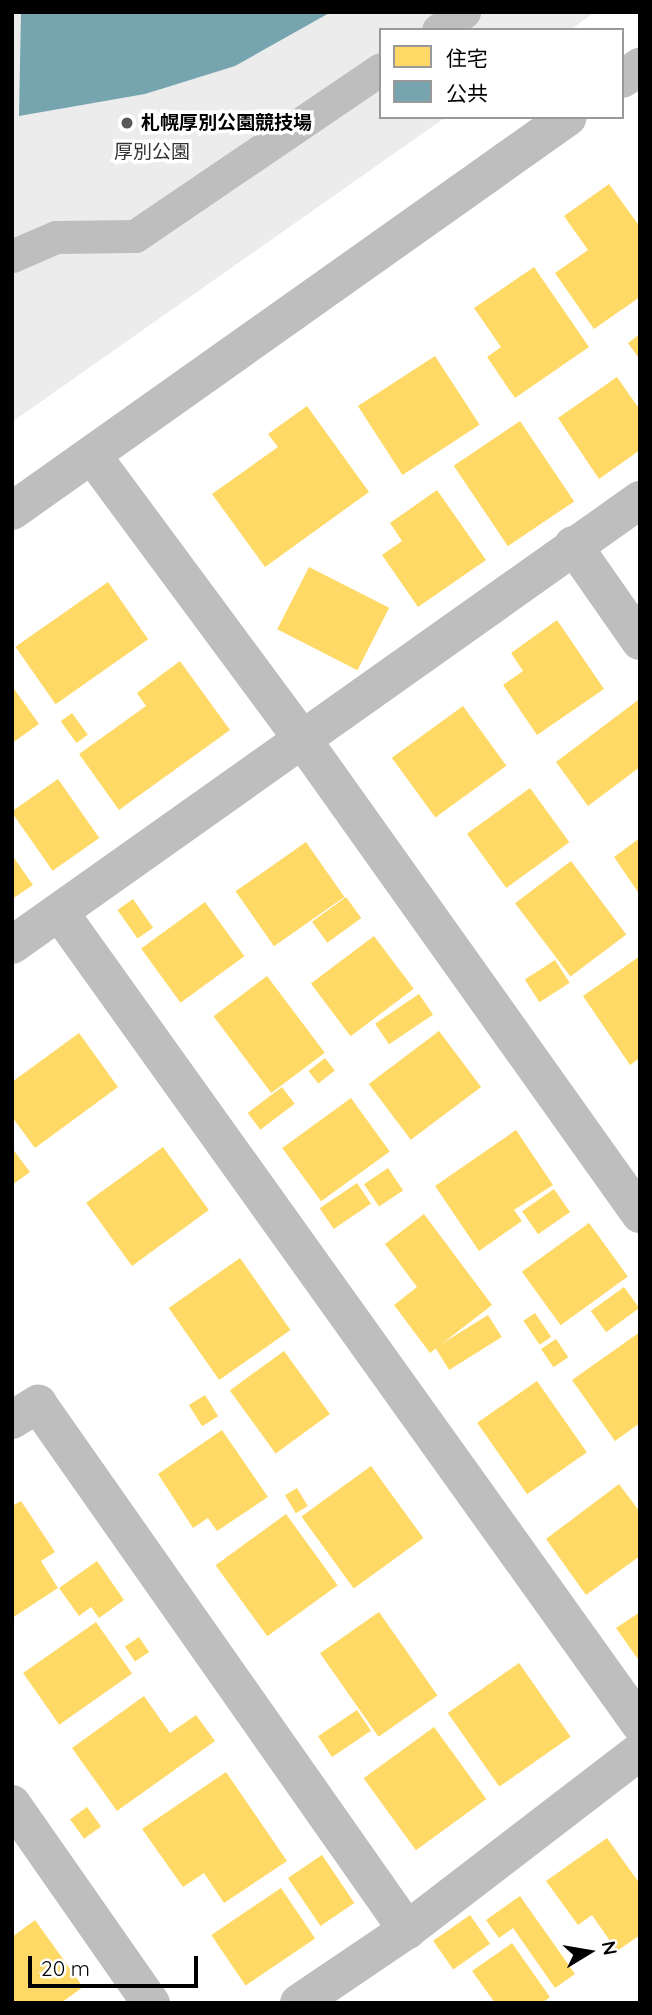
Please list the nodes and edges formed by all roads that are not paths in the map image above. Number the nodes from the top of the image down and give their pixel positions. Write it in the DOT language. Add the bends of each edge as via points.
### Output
graph roads {
  1 [pos="464,12"];
  2 [pos="441,28"];
  3 [pos="640,67"];
  4 [pos="379,70"];
  5 [pos="624,78"];
  6 [pos="565,119"];
  7 [pos="12,256"];
  8 [pos="92,455"];
  9 [pos="640,499"];
  10 [pos="12,511"];
  11 [pos="573,545"];
  12 [pos="640,641"];
  13 [pos="302,739"];
  14 [pos="60,913"];
  15 [pos="12,945"];
  16 [pos="640,1214"];
  17 [pos="12,1420"];
  18 [pos="640,1724"];
  19 [pos="640,1751"];
  20 [pos="12,1804"];
  21 [pos="407,1930"];
  22 [pos="152,2003"];
  23 [pos="299,2003"];
  1 -- 2 [label="lane"];
  3 -- 5 [label="street"];
  4 -- 7 [label="lane" via="135,236 56,237"];
  6 -- 8 [label="street"];
  8 -- 10 [label="street"];
  8 -- 13 [label="street"];
  9 -- 11 [label="street"];
  11 -- 12 [label="street"];
  11 -- 13 [label="street"];
  13 -- 14 [label="street"];
  13 -- 16 [label="street"];
  14 -- 15 [label="street"];
  14 -- 18 [label="street"];
  17 -- 21 [label="street" via="38,1404"];
  19 -- 21 [label="street"];
  20 -- 22 [label="street"];
  21 -- 23 [label="street"];
}
